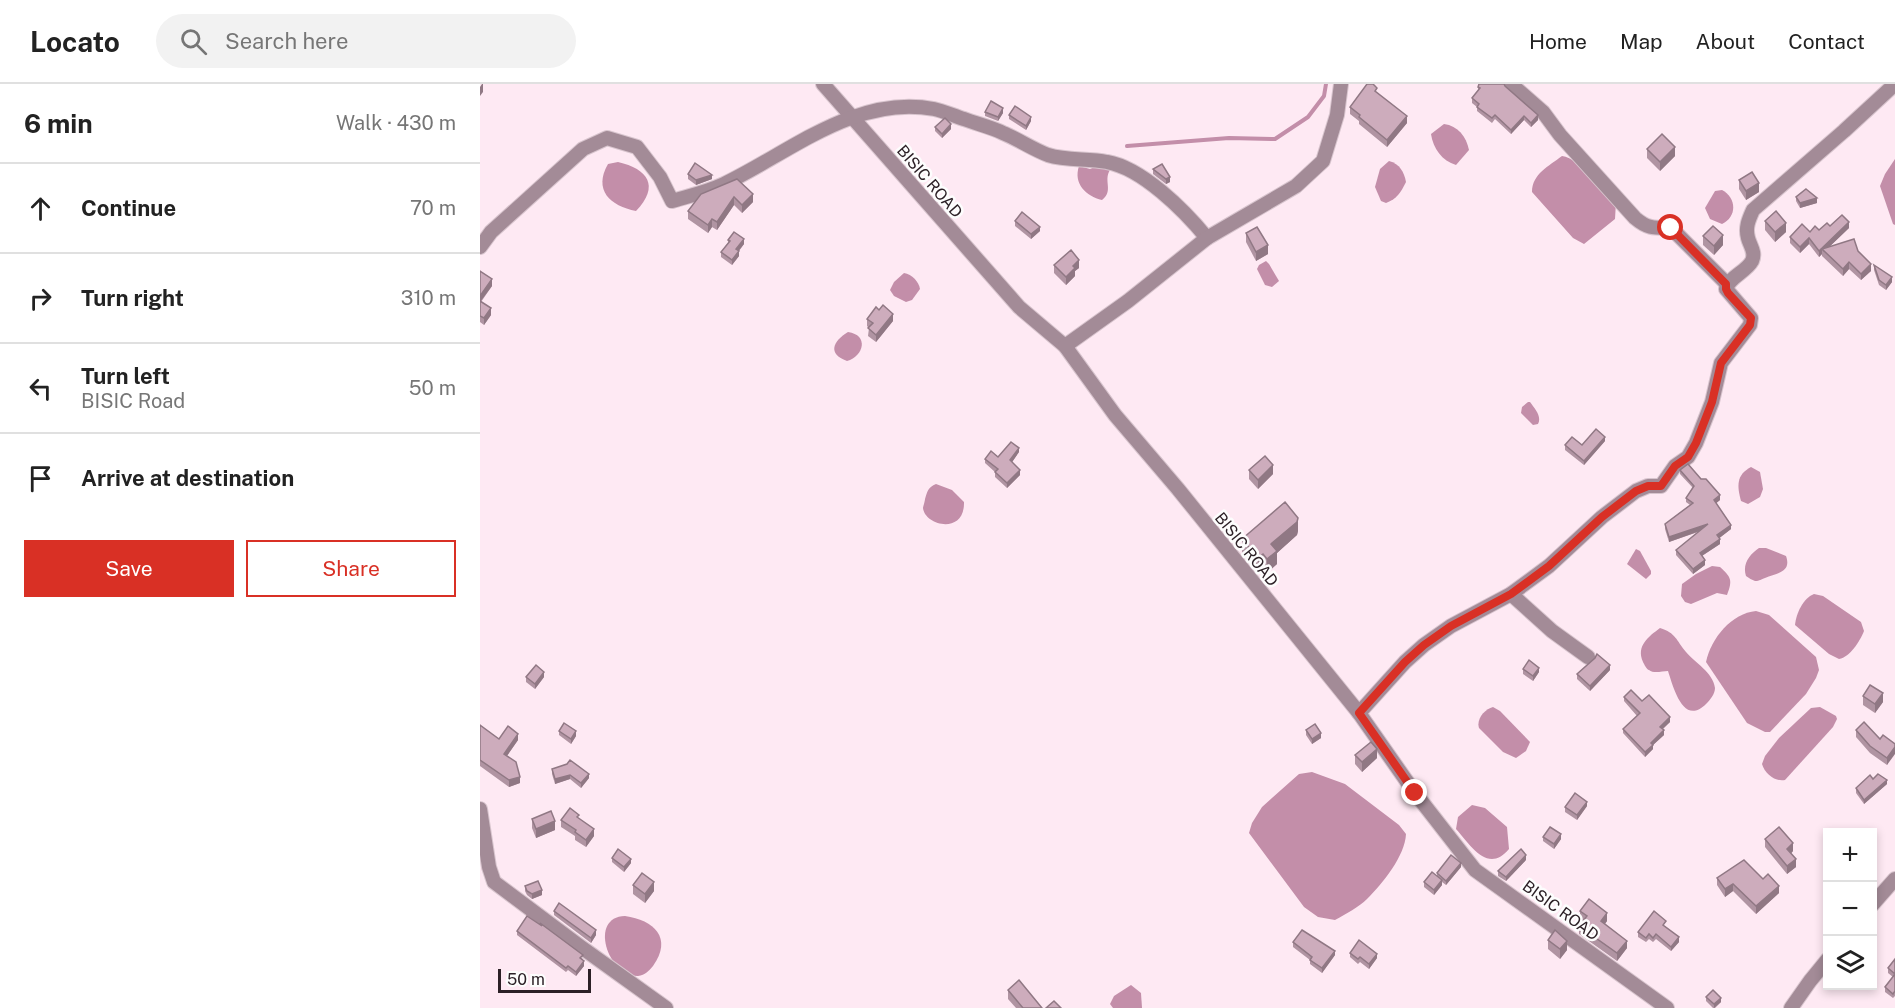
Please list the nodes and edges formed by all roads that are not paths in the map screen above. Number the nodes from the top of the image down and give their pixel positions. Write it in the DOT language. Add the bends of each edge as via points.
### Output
graph roads {
  1 [pos="822,84"];
  2 [pos="1341,84"];
  3 [pos="1511,84"];
  4 [pos="1895,84"];
  5 [pos="852,118"];
  6 [pos="1207,238"];
  7 [pos="480,247"];
  8 [pos="1726,284"];
  9 [pos="1065,346"];
  10 [pos="1511,594"];
  11 [pos="1588,657"];
  12 [pos="1359,713"];
  13 [pos="480,809"];
  14 [pos="1895,879"];
  15 [pos="1877,899"];
  16 [pos="1823,964"];
  17 [pos="666,1008"];
  18 [pos="1667,1008"];
  19 [pos="1791,1008"];
  1 -- 5 [label="street, BISIC ROAD"];
  2 -- 6 [label="street" via="1337,115 1323,161 1296,186"];
  3 -- 8 [label="street" via="1543,112 1635,218 1644,226 1671,228"];
  4 -- 8 [label="street" via="1753,210 1747,230 1752,260"];
  5 -- 6 [label="street" via="908,107 935,110 1001,132 1049,155 1121,165 1180,208"];
  5 -- 7 [label="street" via="720,186 672,201 660,177 636,147 607,138 583,149 491,232"];
  5 -- 9 [label="street, BISIC ROAD" via="1020,307"];
  6 -- 9 [label="street"];
  8 -- 10 [label="street" via="1728,293 1751,318 1750,325 1721,363 1712,402 1688,457 1675,466 1661,486 1636,491"];
  9 -- 12 [label="street, BISIC ROAD" via="1115,415"];
  10 -- 11 [label="street" via="1552,632"];
  10 -- 12 [label="street" via="1424,645"];
  12 -- 18 [label="street, BISIC ROAD" via="1475,870"];
  13 -- 17 [label="street" via="495,882"];
  14 -- 15 [label="street"];
  16 -- 19 [label="street"];
}
